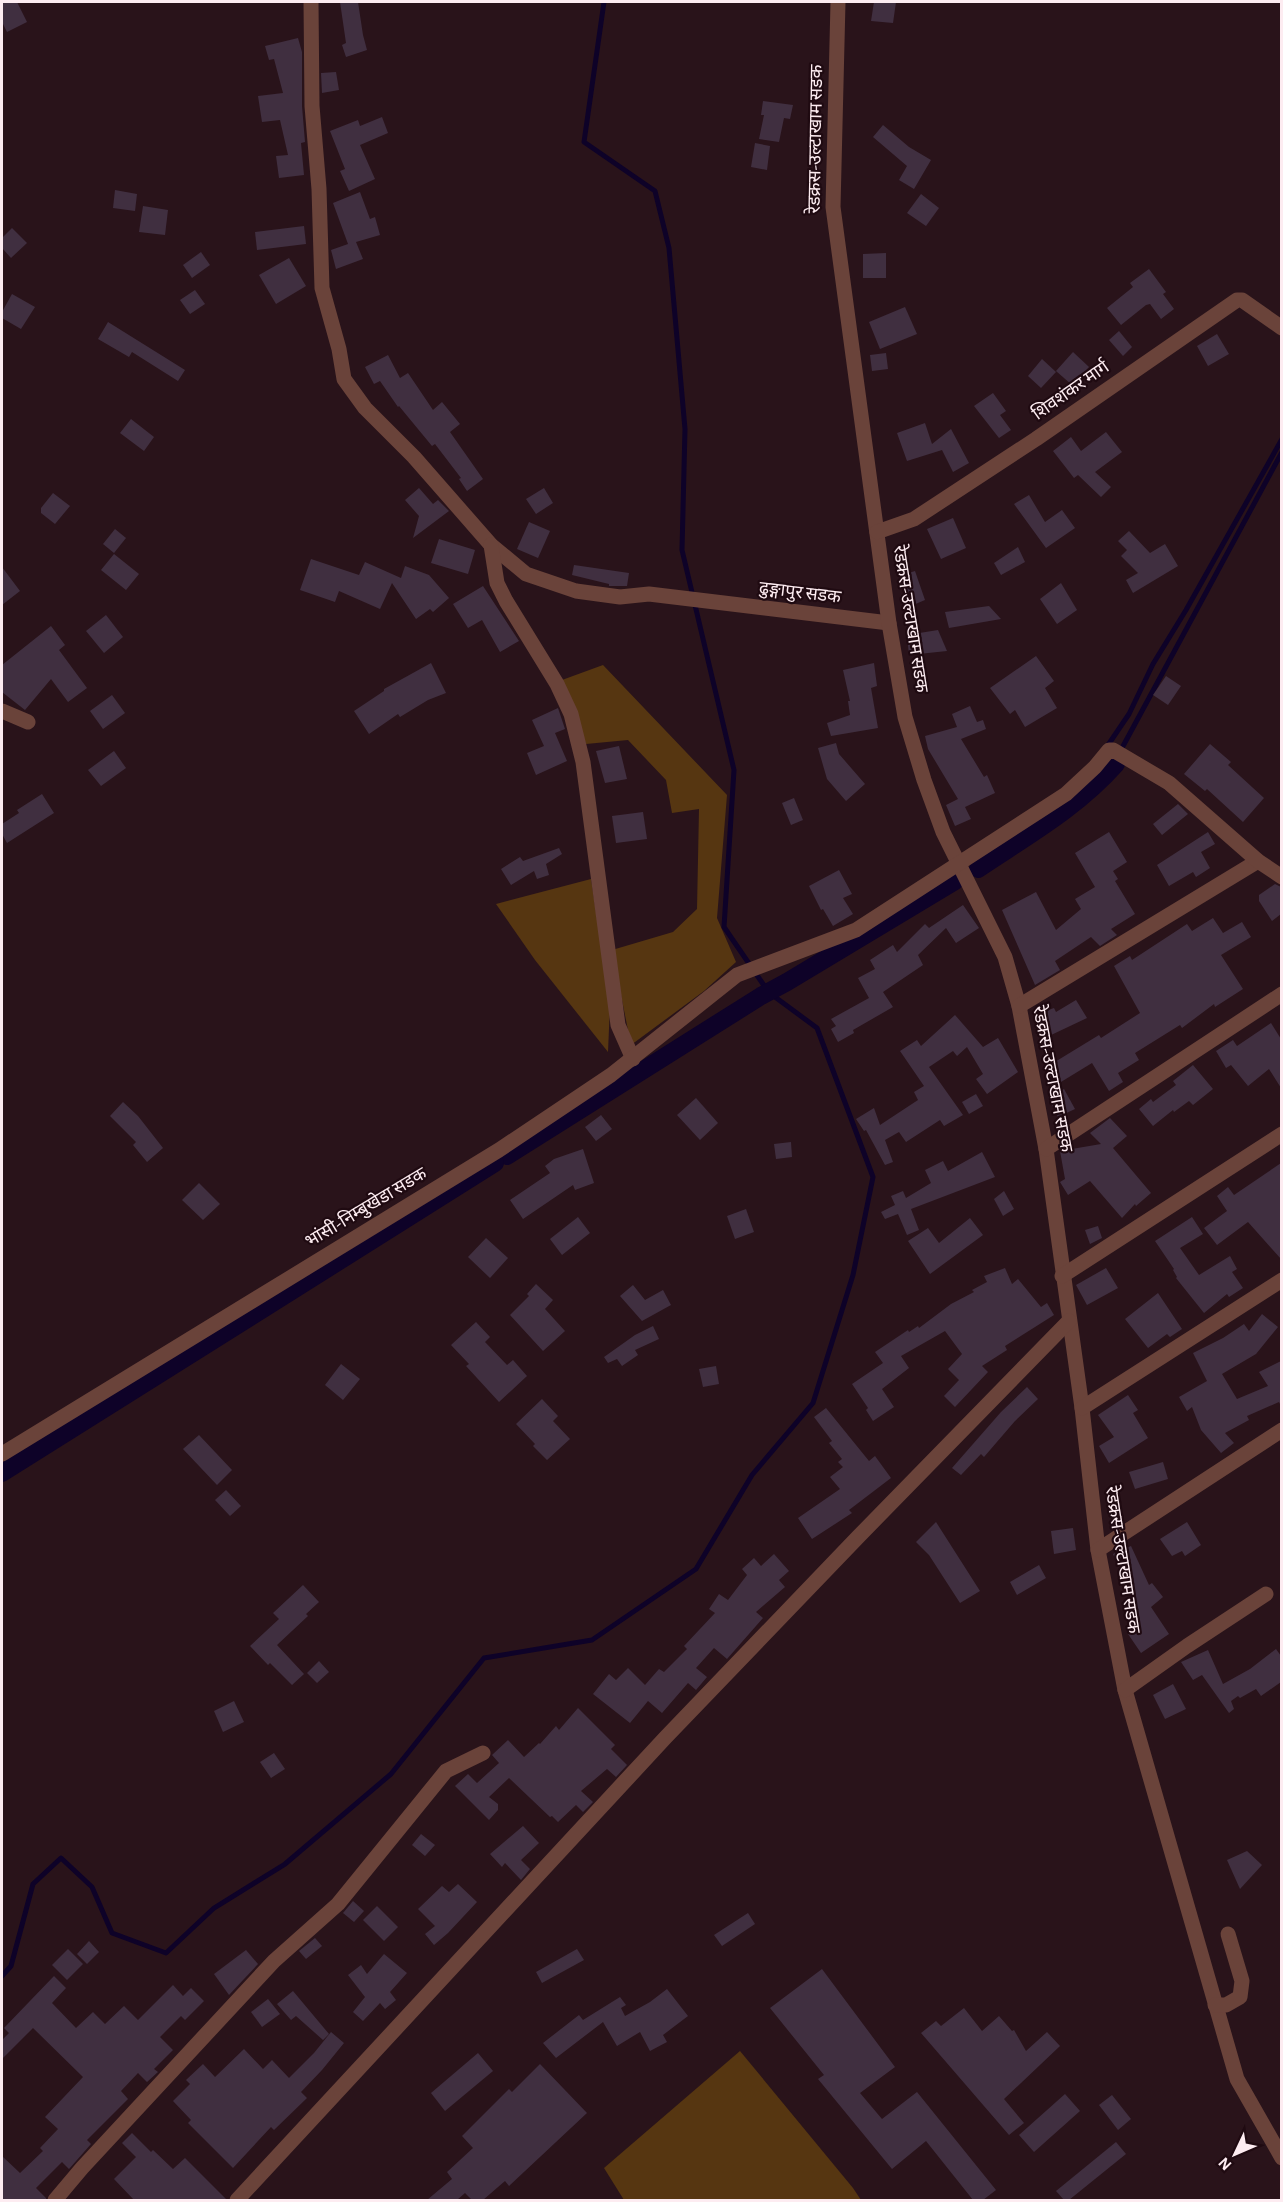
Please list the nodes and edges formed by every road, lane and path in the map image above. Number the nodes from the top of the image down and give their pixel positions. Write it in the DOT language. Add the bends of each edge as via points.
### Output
graph roads {
  1 [pos="312,2"];
  2 [pos="838,2"];
  3 [pos="1281,328"];
  4 [pos="877,532"];
  5 [pos="491,545"];
  6 [pos="889,623"];
  7 [pos="2,711"];
  8 [pos="28,722"];
  9 [pos="1258,861"];
  10 [pos="957,864"];
  11 [pos="1281,877"];
  12 [pos="1281,994"];
  13 [pos="1019,1006"];
  14 [pos="633,1059"];
  15 [pos="1281,1134"];
  16 [pos="1046,1149"];
  17 [pos="1062,1276"];
  18 [pos="1281,1280"];
  19 [pos="1069,1321"];
  20 [pos="1082,1408"];
  21 [pos="1281,1430"];
  22 [pos="2,1454"];
  23 [pos="1098,1550"];
  24 [pos="1266,1594"];
  25 [pos="1125,1690"];
  26 [pos="483,1753"];
  27 [pos="1228,1934"];
  28 [pos="1215,2005"];
  29 [pos="1281,2158"];
  30 [pos="55,2200"];
  31 [pos="237,2200"];
  1 -- 5 [label="street" via="312,106 322,288 344,378 365,408"];
  2 -- 4 [label="street, रेडक्रस-उल्टाखाम सडक" via="833,207"];
  3 -- 4 [label="street, शिवशंकर मार्ग" via="1238,300 914,519"];
  4 -- 6 [label="street, रेडक्रस-उल्टाखाम सडक"];
  5 -- 6 [label="street, ढुङ्गापुर सडक" via="526,574 576,591 620,597 649,594"];
  5 -- 14 [label="street" via="497,583 571,714 583,762 618,1025"];
  6 -- 10 [label="street, रेडक्रस-उल्टाखाम सडक" via="905,717 942,832"];
  7 -- 8 [label="street"];
  9 -- 10 [label="street" via="1169,783 1109,750 1066,794"];
  9 -- 11 [label="street"];
  9 -- 13 [label="street"];
  10 -- 13 [label="street, रेडक्रस-उल्टाखाम सडक" via="1005,957"];
  10 -- 14 [label="street, भांसी-निम्बुखेडा सडक" via="856,930 737,975"];
  12 -- 16 [label="street"];
  13 -- 16 [label="street, रेडक्रस-उल्टाखाम सडक"];
  14 -- 22 [label="street, भांसी-निम्बुखेडा सडक" via="499,1150"];
  15 -- 17 [label="street"];
  16 -- 17 [label="street, रेडक्रस-उल्टाखाम सडक"];
  17 -- 19 [label="street, रेडक्रस-उल्टाखाम सडक"];
  18 -- 20 [label="street"];
  19 -- 20 [label="street, रेडक्रस-उल्टाखाम सडक"];
  19 -- 31 [label="street" via="665,1738"];
  20 -- 23 [label="street, रेडक्रस-उल्टाखाम सडक"];
  21 -- 23 [label="street"];
  23 -- 25 [label="street, रेडक्रस-उल्टाखाम सडक"];
  24 -- 25 [label="street"];
  25 -- 28 [label="street, रेडक्रस-उल्टाखाम सडक"];
  26 -- 30 [label="street" via="446,1771 338,1904 274,1961"];
  27 -- 28 [label="street" via="1242,1981 1240,1997 1226,2005"];
  28 -- 29 [label="street, रेडक्रस-उल्टाखाम सडक" via="1237,2079"];
}
